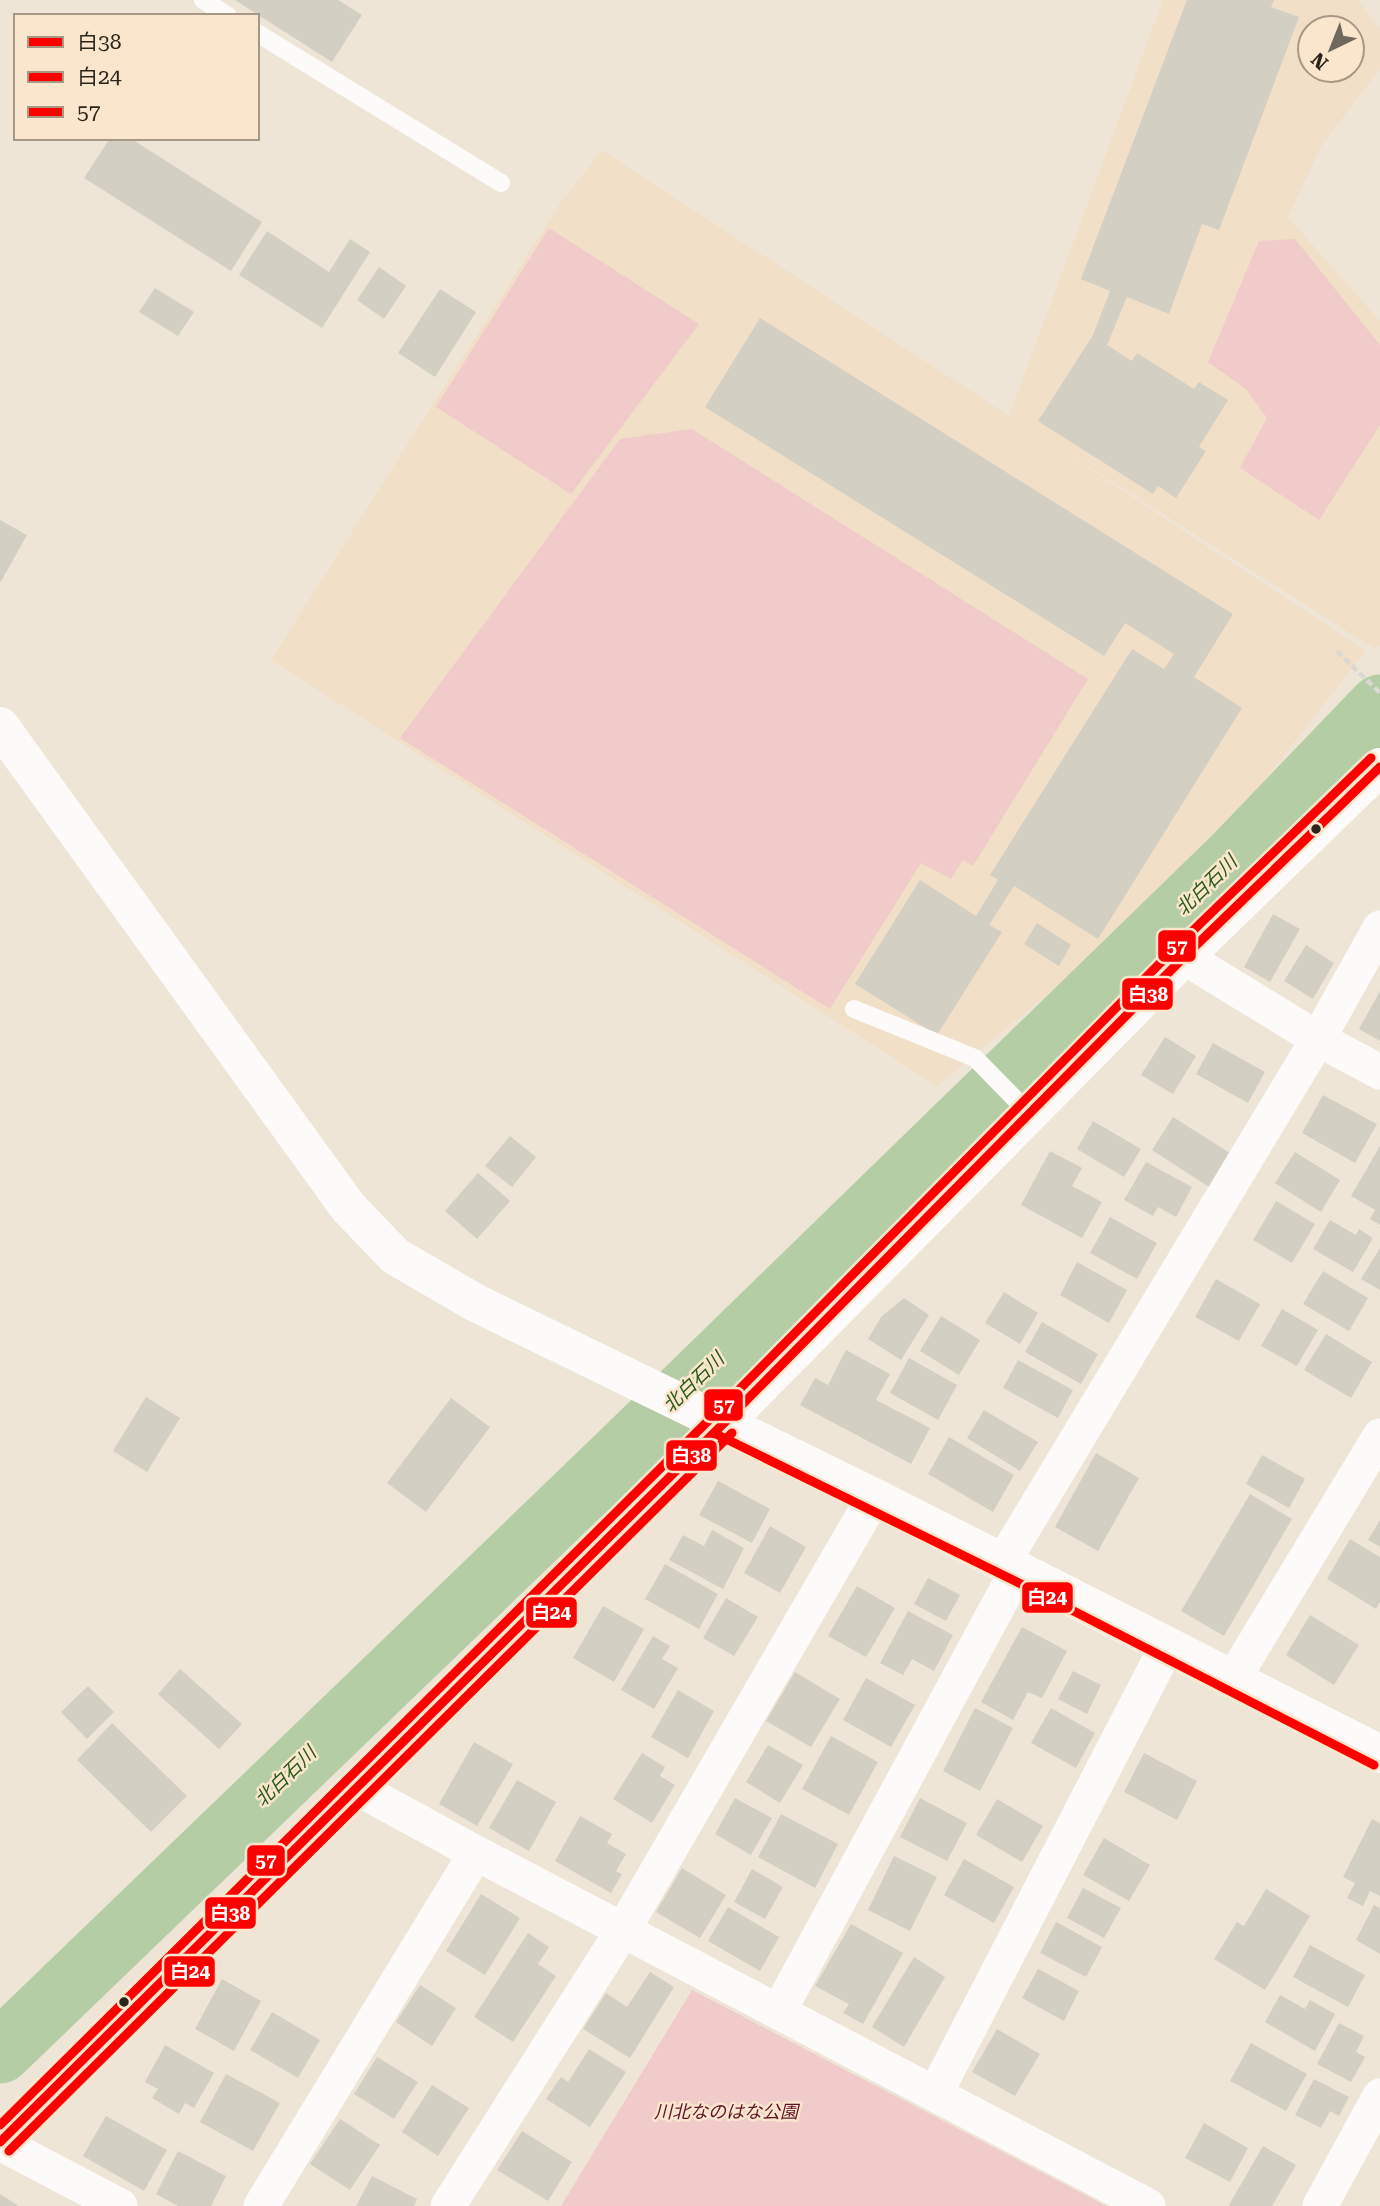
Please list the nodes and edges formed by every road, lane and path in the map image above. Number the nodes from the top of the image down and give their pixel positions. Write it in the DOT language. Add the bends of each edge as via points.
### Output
graph roads {
  1 [pos="203,0"];
  2 [pos="225,14"];
  3 [pos="259,34"];
  4 [pos="501,183"];
  5 [pos="1337,651"];
  6 [pos="1378,691"];
  7 [pos="0,726"];
  8 [pos="1380,767"];
  9 [pos="1380,928"];
  10 [pos="1184,957"];
  11 [pos="854,1009"];
  12 [pos="1318,1040"];
  13 [pos="1380,1072"];
  14 [pos="1021,1104"];
  15 [pos="709,1417"];
  16 [pos="1380,1436"];
  17 [pos="874,1497"];
  18 [pos="1010,1566"];
  19 [pos="1167,1646"];
  20 [pos="1233,1679"];
  21 [pos="1380,1754"];
  22 [pos="357,1788"];
  23 [pos="476,1853"];
  24 [pos="623,1930"];
  25 [pos="779,2011"];
  26 [pos="935,2094"];
  27 [pos="1380,2096"];
  28 [pos="0,2143"];
  29 [pos="120,2206"];
  30 [pos="261,2206"];
  31 [pos="448,2206"];
  32 [pos="1148,2206"];
  33 [pos="1320,2206"];
  1 -- 2 [label="lane"];
  3 -- 4 [label="lane"];
  5 -- 6 [label="path"];
  7 -- 15 [label="street" via="348,1207 395,1255 477,1303"];
  8 -- 10 [label="street"];
  9 -- 12 [label="street"];
  10 -- 12 [label="street"];
  10 -- 14 [label="street"];
  11 -- 14 [label="lane" via="975,1058"];
  12 -- 13 [label="street"];
  12 -- 18 [label="street"];
  14 -- 15 [label="street"];
  15 -- 17 [label="street"];
  15 -- 22 [label="street"];
  16 -- 20 [label="street"];
  17 -- 18 [label="street"];
  17 -- 24 [label="street"];
  18 -- 19 [label="street"];
  18 -- 25 [label="street"];
  19 -- 20 [label="street"];
  19 -- 26 [label="street"];
  20 -- 21 [label="street"];
  22 -- 23 [label="street"];
  22 -- 28 [label="street"];
  23 -- 24 [label="street"];
  23 -- 30 [label="street"];
  24 -- 25 [label="street"];
  24 -- 31 [label="street"];
  25 -- 26 [label="street"];
  26 -- 32 [label="street"];
  27 -- 33 [label="street"];
  28 -- 29 [label="street"];
}
